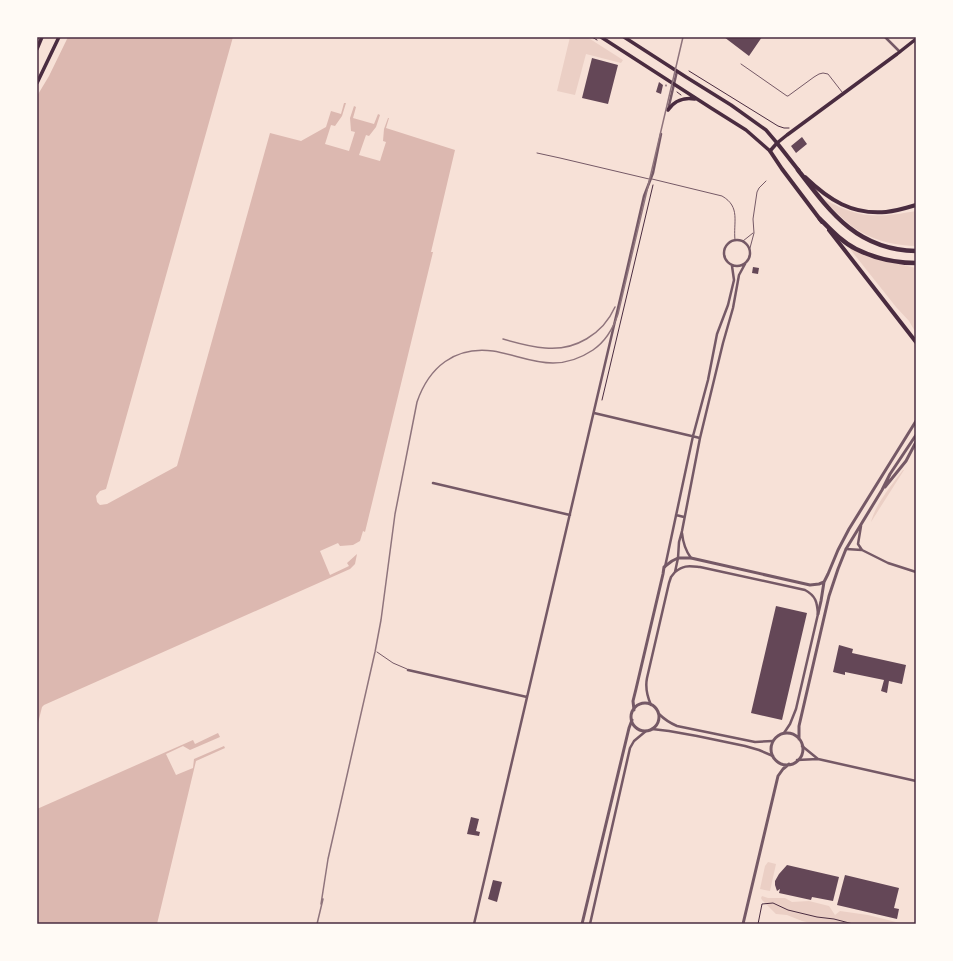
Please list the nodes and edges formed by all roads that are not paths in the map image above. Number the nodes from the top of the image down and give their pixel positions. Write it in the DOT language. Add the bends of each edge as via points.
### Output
graph roads {
  1 [pos="42,37"];
  2 [pos="58,37"];
  3 [pos="601,37"];
  4 [pos="624,37"];
  5 [pos="885,37"];
  6 [pos="916,39"];
  7 [pos="37,49"];
  8 [pos="900,52"];
  9 [pos="741,64"];
  10 [pos="677,71"];
  11 [pos="37,83"];
  12 [pos="674,84"];
  13 [pos="843,94"];
  14 [pos="698,100"];
  15 [pos="668,110"];
  16 [pos="661,134"];
  17 [pos="778,143"];
  18 [pos="770,151"];
  19 [pos="538,154"];
  20 [pos="798,170"];
  21 [pos="766,181"];
  22 [pos="916,205"];
  23 [pos="820,219"];
  24 [pos="754,232"];
  25 [pos="735,240"];
  26 [pos="743,241"];
  27 [pos="750,248"];
  28 [pos="916,251"];
  29 [pos="916,263"];
  30 [pos="745,264"];
  31 [pos="732,266"];
  32 [pos="916,342"];
  33 [pos="594,413"];
  34 [pos="916,421"];
  35 [pos="916,435"];
  36 [pos="693,436"];
  37 [pos="700,438"];
  38 [pos="916,442"];
  39 [pos="433,483"];
  40 [pos="883,490"];
  41 [pos="570,515"];
  42 [pos="676,515"];
  43 [pos="684,517"];
  44 [pos="861,526"];
  45 [pos="682,531"];
  46 [pos="846,549"];
  47 [pos="862,550"];
  48 [pos="678,558"];
  49 [pos="691,558"];
  50 [pos="664,567"];
  51 [pos="674,572"];
  52 [pos="916,572"];
  53 [pos="824,582"];
  54 [pos="818,614"];
  55 [pos="376,652"];
  56 [pos="408,670"];
  57 [pos="526,697"];
  58 [pos="651,705"];
  59 [pos="634,710"];
  60 [pos="659,714"];
  61 [pos="632,720"];
  62 [pos="652,729"];
  63 [pos="646,731"];
  64 [pos="784,733"];
  65 [pos="799,739"];
  66 [pos="773,741"];
  67 [pos="802,746"];
  68 [pos="773,756"];
  69 [pos="818,759"];
  70 [pos="797,760"];
  71 [pos="789,764"];
  72 [pos="916,781"];
  73 [pos="474,924"];
  74 [pos="582,924"];
  75 [pos="590,924"];
  76 [pos="743,924"];
  1 -- 7 [label="main road"];
  2 -- 11 [label="main road"];
  3 -- 12 [label="main road"];
  4 -- 10 [label="main road"];
  5 -- 8 [label="street"];
  6 -- 8 [label="main road"];
  8 -- 13 [label="main road"];
  9 -- 13 [label="lane" via="786,96 823,73 828,74"];
  10 -- 12 [label="street"];
  10 -- 17 [label="main road" via="732,104 766,130"];
  12 -- 14 [label="main road"];
  12 -- 15 [label="street"];
  13 -- 17 [label="main road"];
  14 -- 15 [label="main road" via="682,99 672,104"];
  14 -- 18 [label="main road" via="746,130"];
  16 -- 33 [label="street" via="653,173 644,196"];
  17 -- 18 [label="main road"];
  17 -- 20 [label="highway"];
  18 -- 23 [label="highway"];
  19 -- 25 [label="lane" via="722,196 732,203"];
  20 -- 22 [label="highway" via="828,197 858,210 886,212"];
  20 -- 28 [label="highway" via="823,203 856,234 883,246"];
  21 -- 24 [label="lane" via="757,192"];
  23 -- 29 [label="highway" via="836,235 855,248 893,261"];
  23 -- 32 [label="highway"];
  24 -- 26 [label="lane"];
  24 -- 27 [label="lane"];
  25 -- 26 [label="street"];
  25 -- 31 [label="street" via="730,241 724,248 725,259"];
  26 -- 27 [label="street"];
  27 -- 30 [label="street" via="750,258"];
  30 -- 31 [label="street"];
  30 -- 37 [label="street" via="740,275"];
  31 -- 36 [label="street" via="733,286 717,334"];
  33 -- 36 [label="street"];
  33 -- 41 [label="street"];
  34 -- 53 [label="street" via="849,529"];
  35 -- 40 [label="street" via="890,474"];
  36 -- 37 [label="street"];
  36 -- 42 [label="street"];
  37 -- 43 [label="street"];
  38 -- 40 [label="street" via="906,461"];
  39 -- 41 [label="street"];
  40 -- 44 [label="street"];
  41 -- 57 [label="street"];
  42 -- 43 [label="street"];
  42 -- 50 [label="street"];
  43 -- 45 [label="street"];
  44 -- 46 [label="street"];
  44 -- 47 [label="street" via="858,544"];
  45 -- 48 [label="street" via="678,542"];
  45 -- 49 [label="street" via="683,543"];
  46 -- 47 [label="street"];
  46 -- 65 [label="street" via="829,596 799,726"];
  47 -- 52 [label="street" via="888,563"];
  48 -- 49 [label="street"];
  48 -- 50 [label="street"];
  48 -- 51 [label="street"];
  49 -- 53 [label="street" via="810,584"];
  50 -- 59 [label="street" via="633,701"];
  51 -- 54 [label="street" via="682,567 700,567 805,590 815,598"];
  51 -- 58 [label="street" via="669,583 646,685"];
  53 -- 54 [label="street"];
  54 -- 64 [label="street" via="796,709"];
  55 -- 56 [label="lane"];
  56 -- 57 [label="street"];
  57 -- 73 [label="street"];
  58 -- 59 [label="street" via="640,704"];
  58 -- 60 [label="street"];
  59 -- 61 [label="street"];
  60 -- 62 [label="street" via="659,720"];
  60 -- 66 [label="street" via="677,726 755,742"];
  61 -- 63 [label="street" via="638,729"];
  61 -- 74 [label="street"];
  62 -- 63 [label="street"];
  62 -- 68 [label="street" via="745,746"];
  63 -- 75 [label="street" via="630,748"];
  64 -- 65 [label="street"];
  64 -- 66 [label="street"];
  65 -- 67 [label="street"];
  66 -- 68 [label="street"];
  67 -- 69 [label="street"];
  67 -- 70 [label="street" via="801,755"];
  68 -- 71 [label="street" via="780,763"];
  69 -- 70 [label="street"];
  69 -- 72 [label="street"];
  70 -- 71 [label="street"];
  71 -- 76 [label="street" via="778,776"];
}
